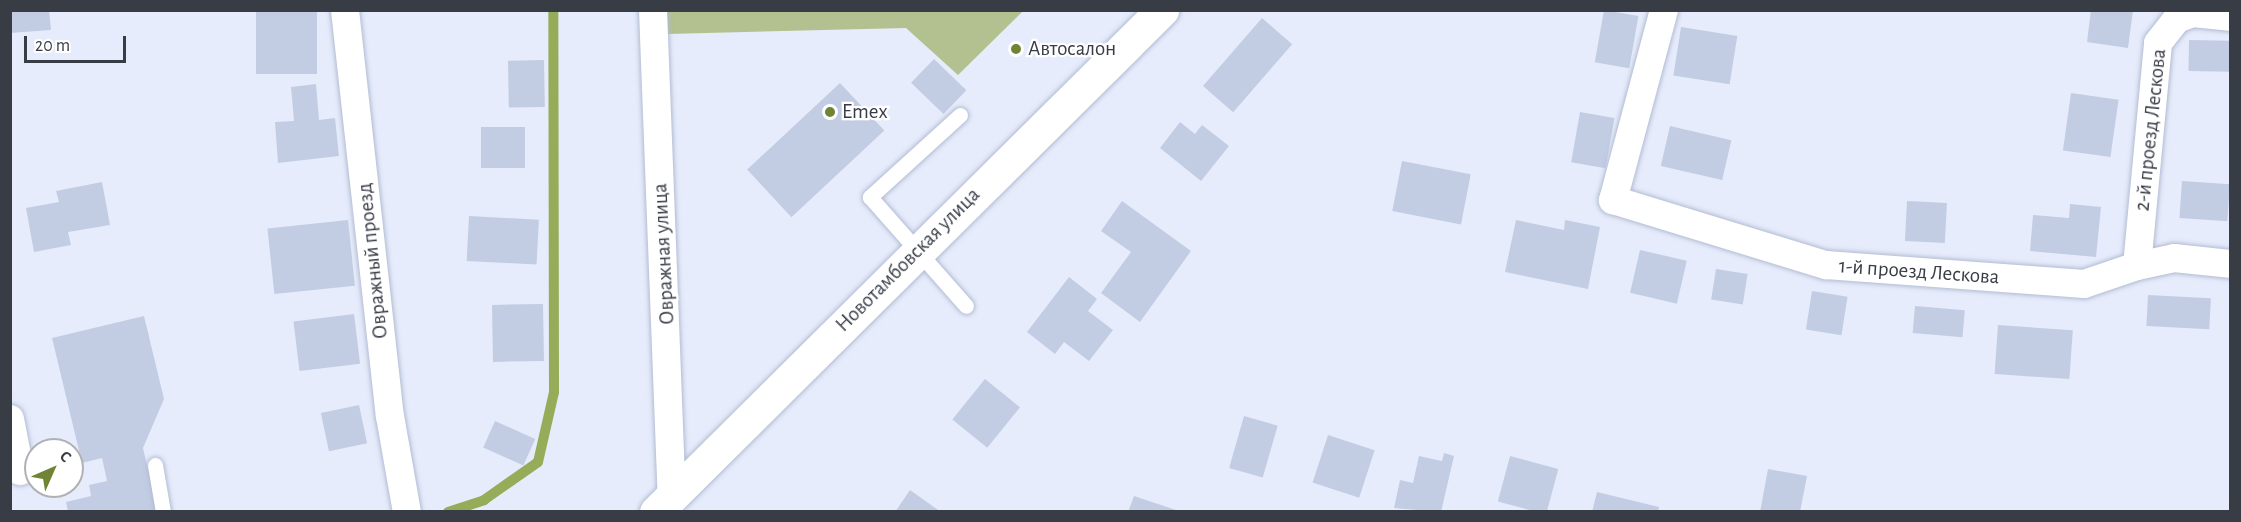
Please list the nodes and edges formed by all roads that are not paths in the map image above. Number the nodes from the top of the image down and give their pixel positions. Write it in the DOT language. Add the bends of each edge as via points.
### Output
graph roads {
  1 [pos="345,10"];
  2 [pos="652,10"];
  3 [pos="1162,10"];
  4 [pos="1664,10"];
  5 [pos="2230,17"];
  6 [pos="960,115"];
  7 [pos="916,252"];
  8 [pos="2230,264"];
  9 [pos="2137,266"];
  10 [pos="966,306"];
  11 [pos="10,419"];
  12 [pos="155,465"];
  13 [pos="15,473"];
  14 [pos="669,507"];
  15 [pos="163,512"];
  16 [pos="407,512"];
  1 -- 16 [label="street, Овражный проезд" via="390,416"];
  2 -- 14 [label="street, Овражная улица"];
  3 -- 7 [label="main road, Новотамбовская улица"];
  4 -- 9 [label="street, 1-й проезд Лескова" via="1613,200 1826,265 2084,284"];
  5 -- 9 [label="street, 2-й проезд Лескова" via="2193,13 2177,19 2158,43"];
  6 -- 7 [label="lane" via="870,197"];
  7 -- 10 [label="lane"];
  7 -- 14 [label="main road, Новотамбовская улица"];
  8 -- 9 [label="street, 1-й проезд Лескова" via="2174,258"];
  11 -- 13 [label="street"];
  12 -- 15 [label="lane"];
}
